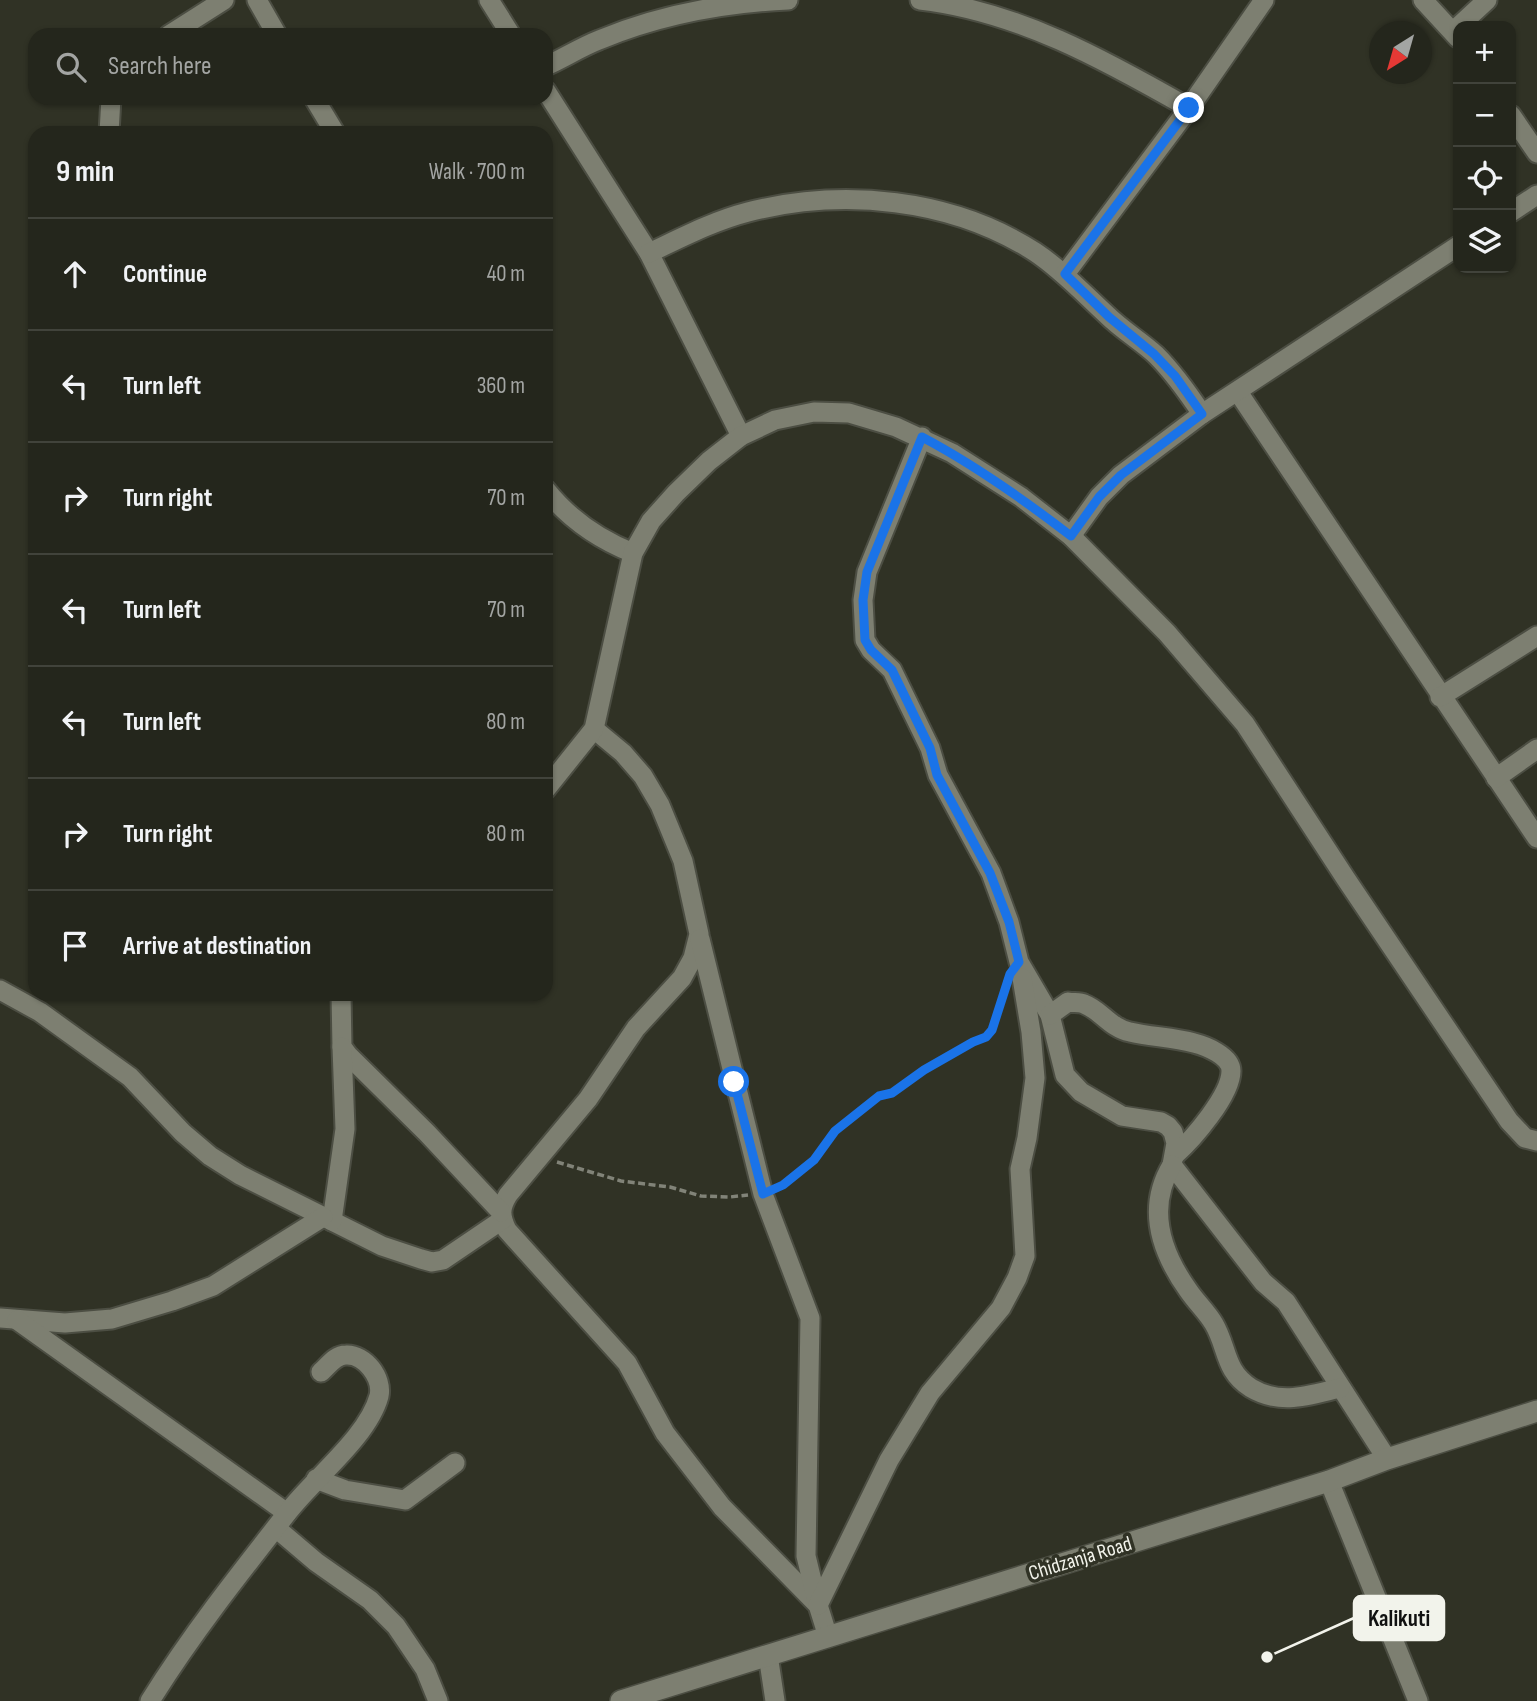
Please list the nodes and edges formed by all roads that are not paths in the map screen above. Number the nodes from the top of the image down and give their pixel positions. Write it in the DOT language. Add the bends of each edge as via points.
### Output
graph roads {
  1 [pos="224,0"];
  2 [pos="257,0"];
  3 [pos="489,0"];
  4 [pos="788,0"];
  5 [pos="920,0"];
  6 [pos="1264,0"];
  7 [pos="1423,0"];
  8 [pos="1487,0"];
  9 [pos="1467,21"];
  10 [pos="1453,27"];
  11 [pos="180,28"];
  12 [pos="273,28"];
  13 [pos="507,28"];
  14 [pos="553,63"];
  15 [pos="553,102"];
  16 [pos="111,105"];
  17 [pos="318,105"];
  18 [pos="1189,108"];
  19 [pos="1516,122"];
  20 [pos="109,126"];
  21 [pos="331,126"];
  22 [pos="1537,153"];
  23 [pos="1537,195"];
  24 [pos="1514,210"];
  25 [pos="1453,249"];
  26 [pos="649,253"];
  27 [pos="1065,274"];
  28 [pos="1238,392"];
  29 [pos="1202,414"];
  30 [pos="741,436"];
  31 [pos="922,437"];
  32 [pos="553,499"];
  33 [pos="1071,536"];
  34 [pos="634,553"];
  35 [pos="1537,636"];
  36 [pos="1440,697"];
  37 [pos="594,729"];
  38 [pos="1537,749"];
  39 [pos="1496,778"];
  40 [pos="553,780"];
  41 [pos="1537,838"];
  42 [pos="699,934"];
  43 [pos="1019,962"];
  44 [pos="0,990"];
  45 [pos="341,1001"];
  46 [pos="1049,1015"];
  47 [pos="342,1047"];
  48 [pos="1537,1141"];
  49 [pos="1173,1160"];
  50 [pos="501,1216"];
  51 [pos="328,1219"];
  52 [pos="8,1319"];
  53 [pos="321,1372"];
  54 [pos="1340,1388"];
  55 [pos="1537,1411"];
  56 [pos="1387,1459"];
  57 [pos="455,1463"];
  58 [pos="316,1479"];
  59 [pos="1329,1481"];
  60 [pos="282,1520"];
  61 [pos="818,1605"];
  62 [pos="828,1637"];
  63 [pos="768,1655"];
  64 [pos="150,1701"];
  65 [pos="438,1701"];
  66 [pos="621,1701"];
  67 [pos="775,1701"];
  68 [pos="1418,1701"];
  1 -- 11 [label="street"];
  2 -- 12 [label="street"];
  3 -- 13 [label="street"];
  4 -- 14 [label="street" via="679,14 599,40"];
  5 -- 18 [label="street" via="982,12 1066,42"];
  6 -- 18 [label="street"];
  7 -- 10 [label="street"];
  8 -- 9 [label="street"];
  15 -- 26 [label="street"];
  16 -- 20 [label="street"];
  17 -- 21 [label="street"];
  18 -- 27 [label="street"];
  19 -- 22 [label="street"];
  23 -- 24 [label="street"];
  25 -- 28 [label="street"];
  26 -- 27 [label="street" via="746,212 787,204 894,201 950,213 996,231"];
  26 -- 30 [label="street"];
  27 -- 29 [label="street" via="1154,354"];
  28 -- 29 [label="street"];
  28 -- 36 [label="street"];
  29 -- 33 [label="street" via="1121,475"];
  30 -- 31 [label="street" via="775,421 814,412 849,413"];
  30 -- 34 [label="street" via="676,493 651,522"];
  31 -- 33 [label="street" via="1021,497"];
  31 -- 43 [label="street" via="867,572 865,640 892,670 930,748 937,775 990,873"];
  32 -- 34 [label="street" via="583,527"];
  33 -- 48 [label="street" via="1167,632 1245,724 1509,1121 1525,1138"];
  34 -- 37 [label="street"];
  35 -- 36 [label="street"];
  36 -- 39 [label="street"];
  37 -- 40 [label="street"];
  37 -- 42 [label="street" via="643,776 660,805 683,861"];
  38 -- 39 [label="street"];
  39 -- 41 [label="street"];
  42 -- 50 [label="street" via="682,978 636,1028 587,1099 508,1195"];
  42 -- 61 [label="street" via="763,1194 810,1318 806,1556"];
  43 -- 46 [label="street"];
  43 -- 61 [label="street" via="1035,1078 1020,1169 1024,1256 1001,1308 930,1393 889,1460"];
  44 -- 51 [label="street" via="40,1012 130,1077 210,1156"];
  45 -- 47 [label="street"];
  46 -- 49 [label="street" via="1065,1075 1073,1085 1122,1116 1168,1126 1176,1143"];
  46 -- 49 [label="street" via="1068,1002 1085,1004 1121,1029 1196,1043 1229,1063 1226,1088 1205,1123"];
  47 -- 50 [label="street"];
  47 -- 51 [label="street" via="345,1129"];
  49 -- 54 [label="street" via="1263,1282 1286,1303"];
  49 -- 54 [label="street" via="1158,1204 1161,1240 1188,1291 1215,1326 1231,1369 1254,1390 1291,1400"];
  50 -- 51 [label="street" via="455,1254 432,1262 382,1246"];
  50 -- 61 [label="street" via="507,1230 627,1363 665,1433 722,1507"];
  51 -- 52 [label="street" via="186,1297 112,1319 65,1323"];
  52 -- 60 [label="street"];
  53 -- 58 [label="street" via="337,1356 350,1354 374,1371 380,1393 349,1445"];
  54 -- 56 [label="street"];
  55 -- 56 [label="street, Chidzanja Road"];
  56 -- 59 [label="street, Chidzanja Road"];
  57 -- 58 [label="street" via="405,1500 345,1490"];
  58 -- 60 [label="street"];
  59 -- 62 [label="street, Chidzanja Road"];
  59 -- 68 [label="street"];
  60 -- 64 [label="street" via="216,1604"];
  60 -- 65 [label="street" via="316,1562 370,1600 396,1626 425,1669"];
  61 -- 62 [label="street"];
  62 -- 63 [label="street, Chidzanja Road"];
  63 -- 66 [label="street, Chidzanja Road"];
  63 -- 67 [label="street"];
}
